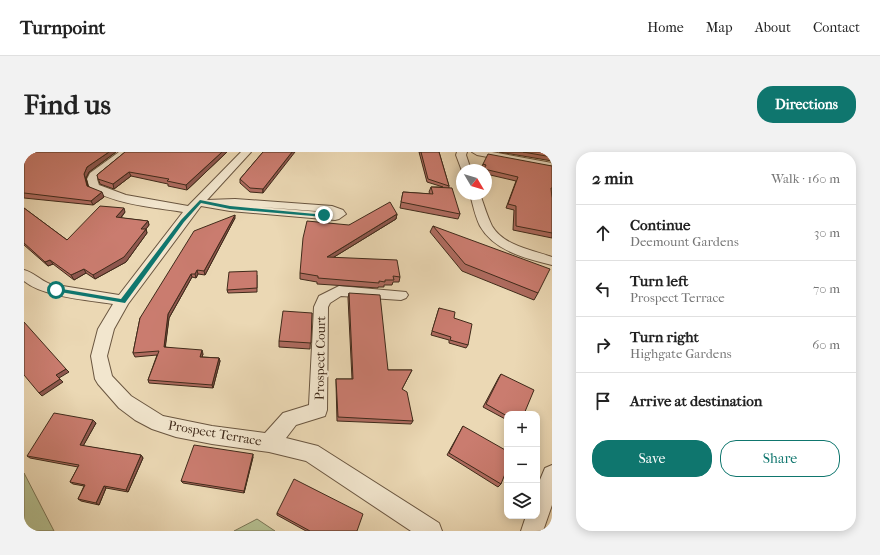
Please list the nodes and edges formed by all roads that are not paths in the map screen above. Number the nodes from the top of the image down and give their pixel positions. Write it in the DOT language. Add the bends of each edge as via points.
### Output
graph roads {
  1 [pos="125,152"];
  2 [pos="246,152"];
  3 [pos="462,152"];
  4 [pos="476,152"];
  5 [pos="464,164"];
  6 [pos="552,166"];
  7 [pos="477,200"];
  8 [pos="200,205"];
  9 [pos="552,261"];
  10 [pos="24,274"];
  11 [pos="401,295"];
  12 [pos="123,301"];
  13 [pos="269,443"];
  14 [pos="552,475"];
  15 [pos="431,531"];
  16 [pos="532,531"];
  1 -- 8 [label="street" via="94,175 94,187 99,191 112,195"];
  2 -- 8 [label="street, Prospect Terrace"];
  3 -- 5 [label="street"];
  4 -- 6 [label="street"];
  7 -- 9 [label="street" via="488,229 496,238 510,246"];
  8 -- 8 [label="street" via="235,202 332,209 340,214 335,217"];
  8 -- 12 [label="street, Prospect Terrace"];
  10 -- 12 [label="street" via="47,288"];
  11 -- 13 [label="street, Prospect Court" via="339,291 324,300 321,307 318,410 290,419"];
  12 -- 13 [label="street, Prospect Terrace" via="106,329 99,356 104,379 117,394 142,414 159,423 212,435"];
  13 -- 15 [label="street, Prospect Terrace" via="311,453"];
  14 -- 16 [label="street"];
}
